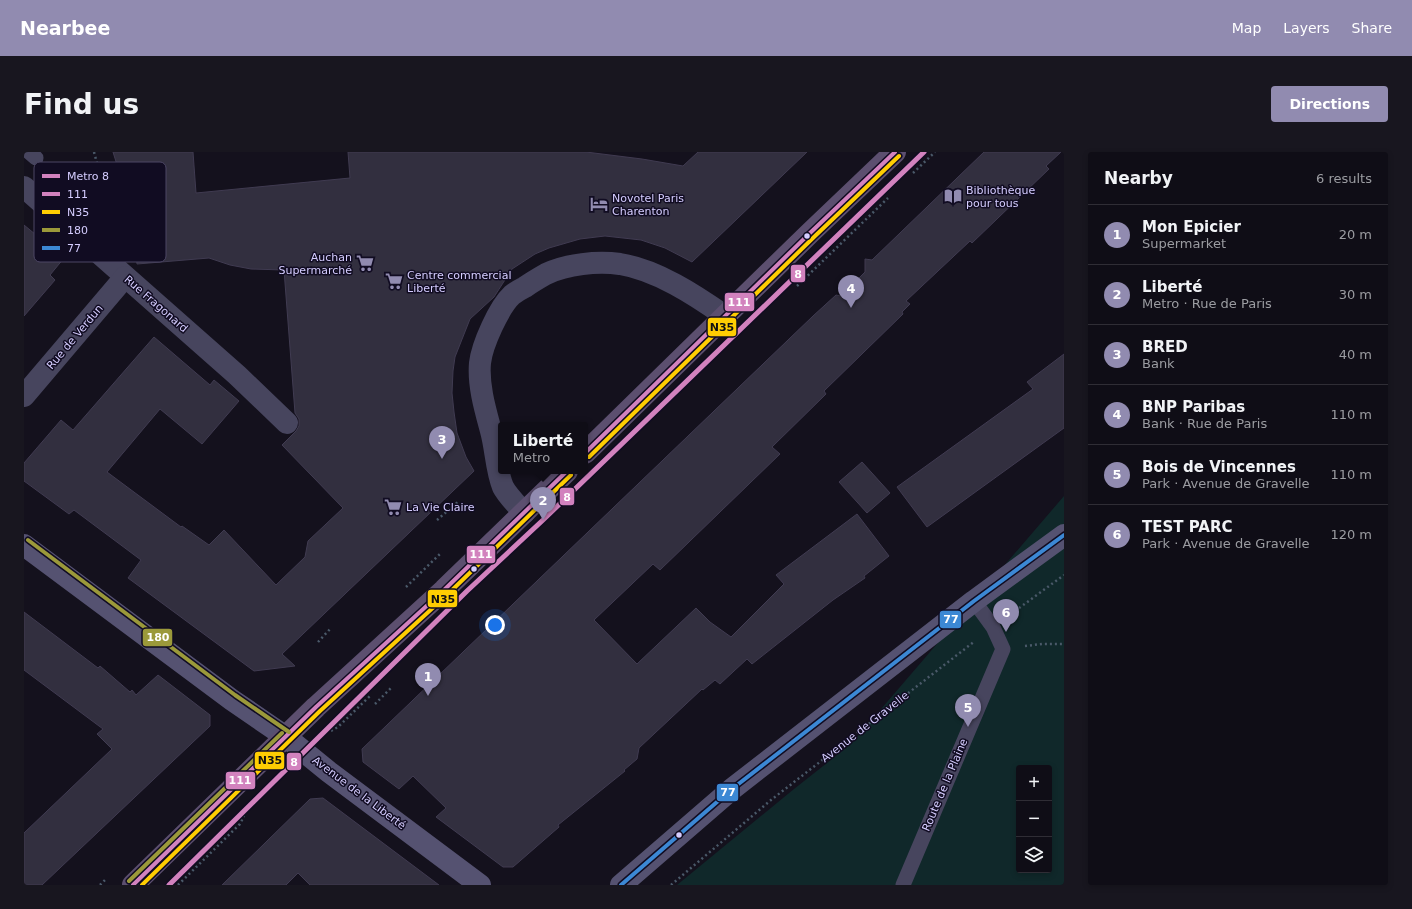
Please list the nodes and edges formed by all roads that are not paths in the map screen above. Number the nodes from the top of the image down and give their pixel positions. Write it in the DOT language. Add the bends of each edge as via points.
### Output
graph roads {
  1 [pos="895,152"];
  2 [pos="24,188"];
  3 [pos="34,197"];
  4 [pos="108,262"];
  5 [pos="125,277"];
  6 [pos="725,316"];
  7 [pos="24,396"];
  8 [pos="287,423"];
  9 [pos="588,450"];
  10 [pos="498,467"];
  11 [pos="500,474"];
  12 [pos="564,474"];
  13 [pos="524,513"];
  14 [pos="1064,535"];
  15 [pos="24,545"];
  16 [pos="974,601"];
  17 [pos="286,737"];
  18 [pos="133,885"];
  19 [pos="480,885"];
  20 [pos="621,885"];
  21 [pos="903,885"];
  1 -- 6 [label="main road"];
  2 -- 3 [label="street, Rue Fragonard"];
  4 -- 5 [label="street, Rue Fragonard"];
  5 -- 7 [label="street, Rue de Verdun"];
  5 -- 8 [label="street, Rue Fragonard" via="237,375"];
  6 -- 9 [label="main road"];
  6 -- 10 [label="street" via="697,297 656,276 620,264 597,263 567,267 546,274 512,295 487,337 480,362 481,385"];
  11 -- 13 [label="street" via="504,488"];
  12 -- 13 [label="main road"];
  13 -- 17 [label="main road"];
  14 -- 16 [label="street"];
  15 -- 17 [label="street, Avenue de la Liberté" via="232,700"];
  16 -- 20 [label="street" via="732,788"];
  16 -- 21 [label="lane, Route de la Plaine" via="993,627 1003,649"];
  17 -- 18 [label="main road"];
  17 -- 19 [label="street, Avenue de la Liberté"];
}
